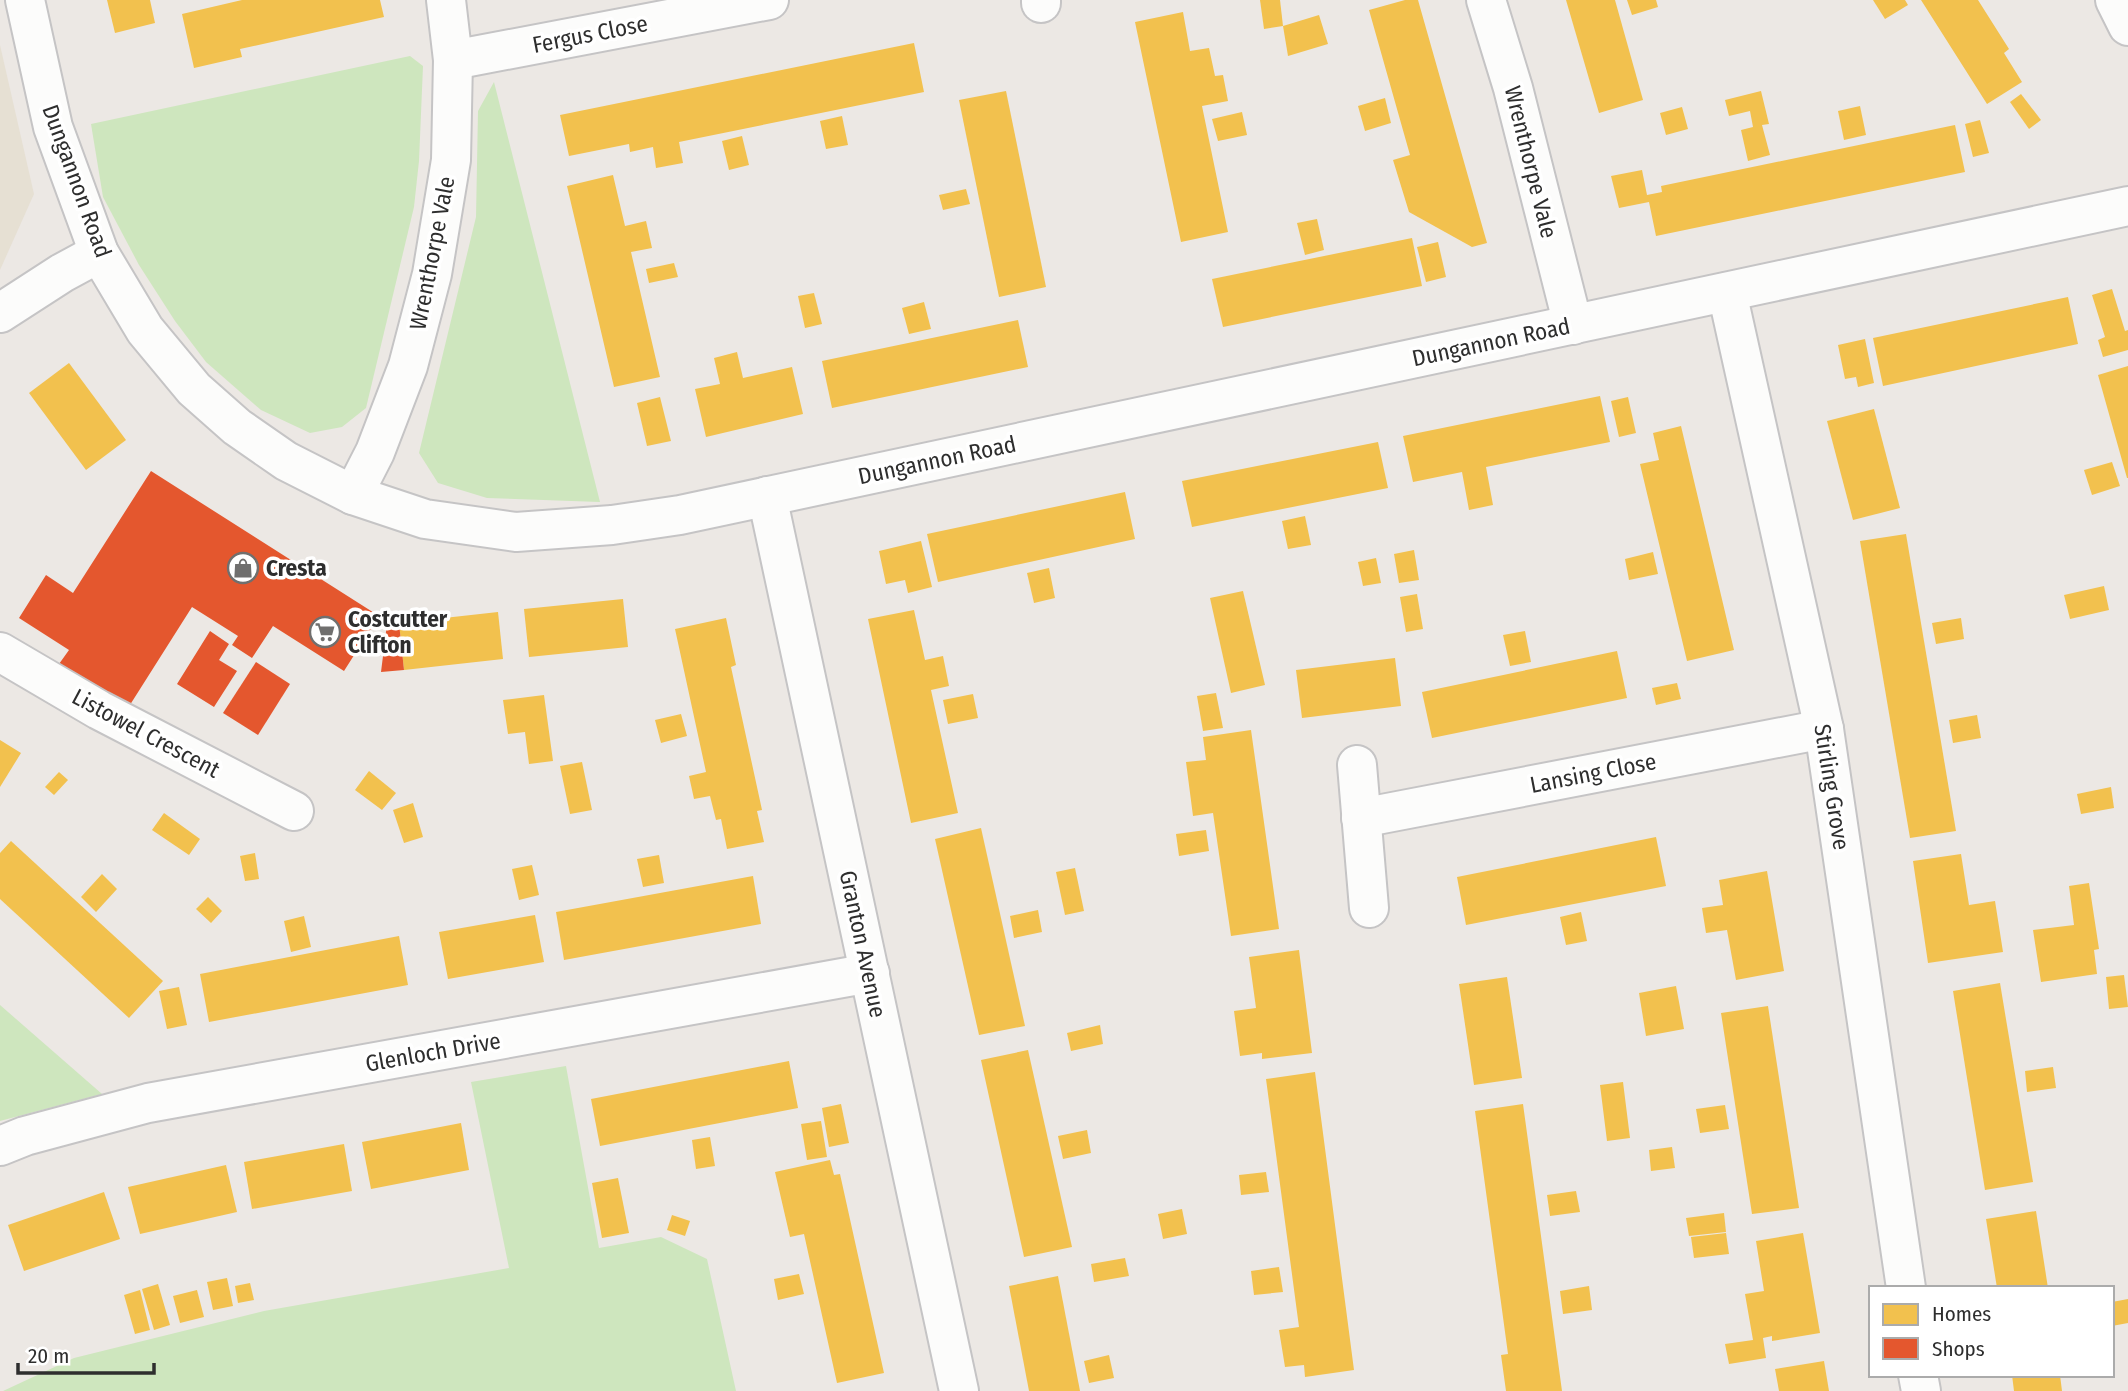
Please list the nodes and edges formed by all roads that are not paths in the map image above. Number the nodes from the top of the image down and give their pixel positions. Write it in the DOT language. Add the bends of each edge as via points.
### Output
graph roads {
  1 [pos="25,0"];
  2 [pos="446,0"];
  3 [pos="769,0"];
  4 [pos="1486,0"];
  5 [pos="2115,0"];
  6 [pos="2128,26"];
  7 [pos="453,60"];
  8 [pos="2128,206"];
  9 [pos="99,253"];
  10 [pos="1727,292"];
  11 [pos="0,313"];
  12 [pos="1573,325"];
  13 [pos="353,495"];
  14 [pos="767,496"];
  15 [pos="0,652"];
  16 [pos="1824,729"];
  17 [pos="1357,765"];
  18 [pos="294,811"];
  19 [pos="1362,818"];
  20 [pos="1369,908"];
  21 [pos="870,974"];
  22 [pos="0,1146"];
  23 [pos="1906,1286"];
  24 [pos="959,1391"];
  1 -- 9 [label="street, Dungannon Road" via="53,127"];
  2 -- 7 [label="street, Wrenthorpe Vale"];
  3 -- 7 [label="street, Fergus Close"];
  4 -- 12 [label="street, Wrenthorpe Vale"];
  5 -- 6 [label="street"];
  7 -- 13 [label="street, Wrenthorpe Vale" via="451,160 432,274 408,366"];
  8 -- 10 [label="street, Dungannon Road"];
  9 -- 11 [label="street"];
  9 -- 13 [label="street, Dungannon Road" via="145,330 194,389 286,461"];
  10 -- 12 [label="street, Dungannon Road"];
  10 -- 16 [label="street, Stirling Grove"];
  12 -- 14 [label="street, Dungannon Road"];
  13 -- 14 [label="street, Dungannon Road" via="425,519 516,533 680,515"];
  14 -- 21 [label="street, Granton Avenue"];
  15 -- 18 [label="street, Listowel Crescent" via="99,710"];
  16 -- 19 [label="street, Lansing Close"];
  16 -- 23 [label="street, Stirling Grove"];
  17 -- 19 [label="street"];
  19 -- 20 [label="street"];
  21 -- 22 [label="street, Glenloch Drive" via="148,1103"];
  21 -- 24 [label="street, Granton Avenue"];
}
